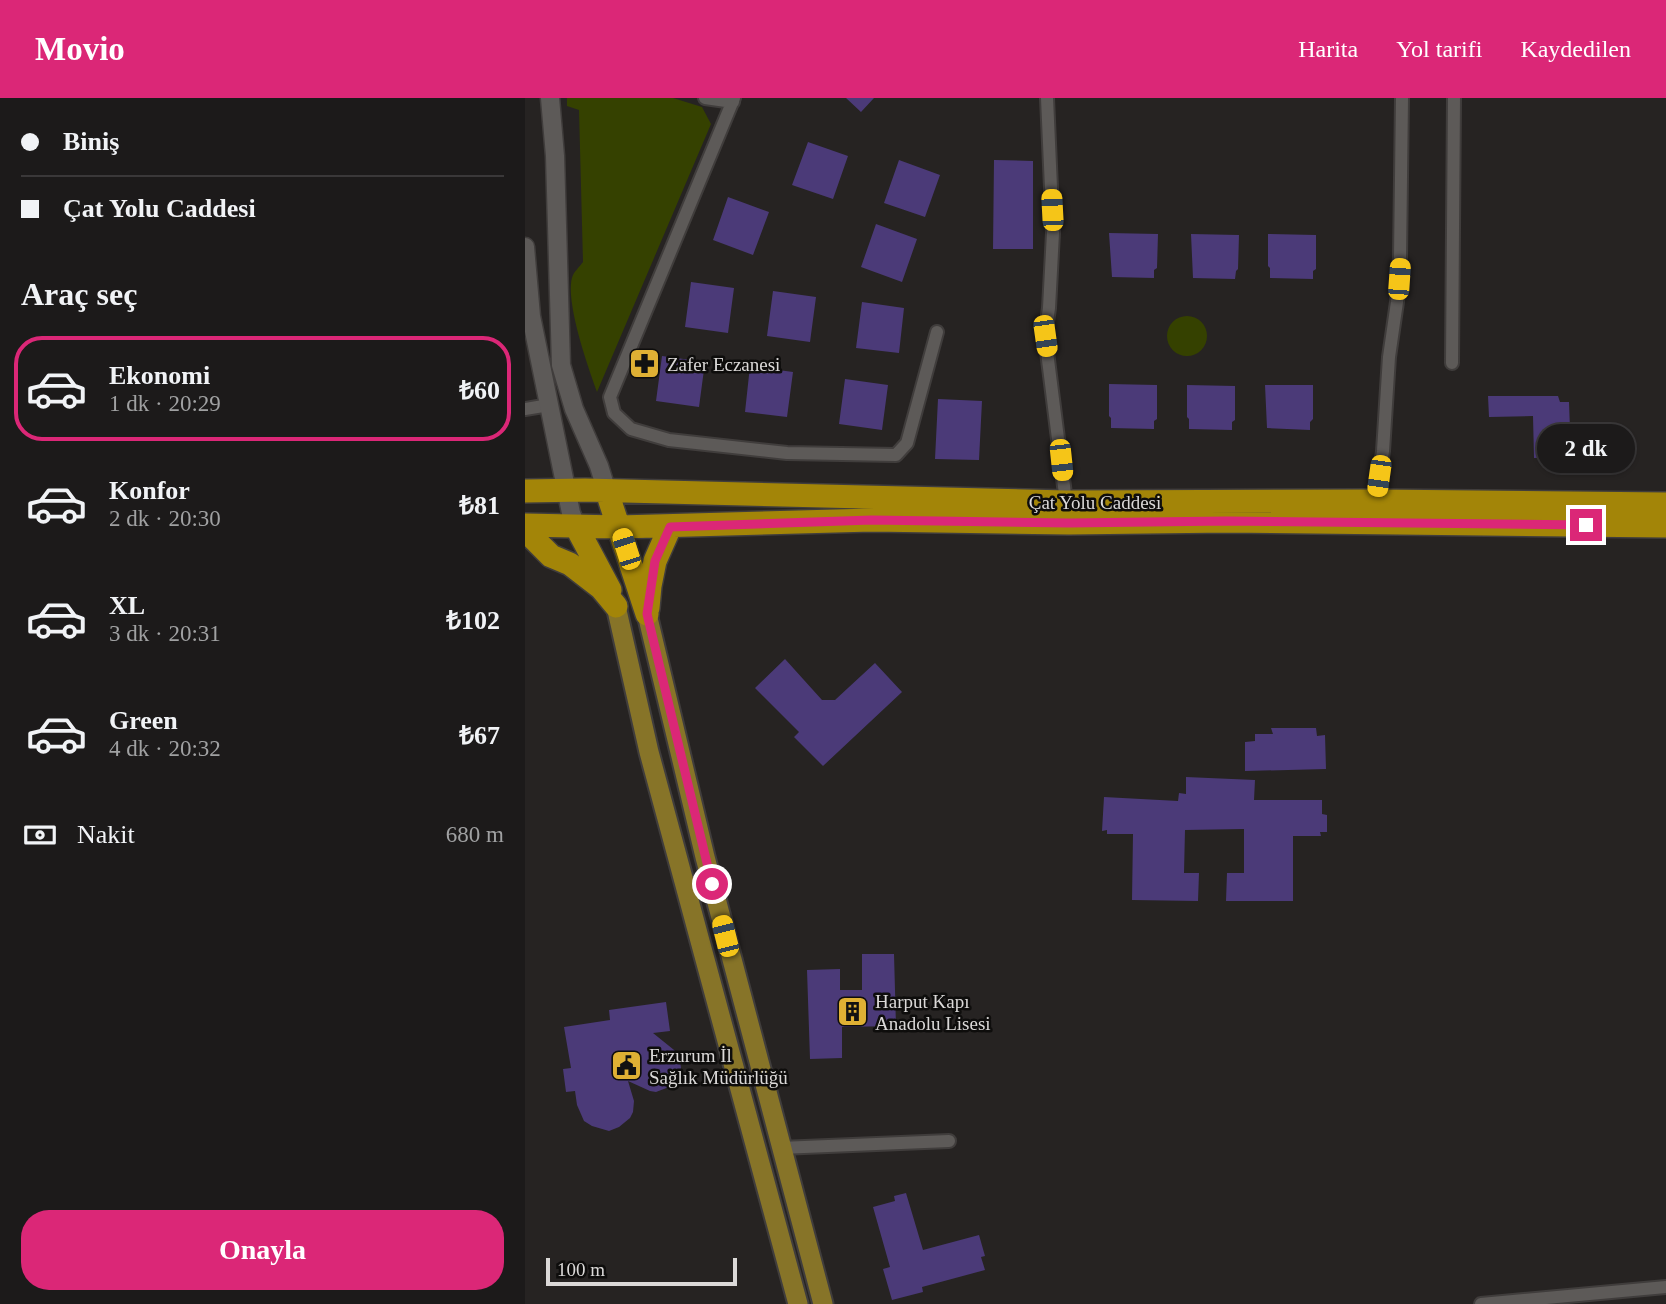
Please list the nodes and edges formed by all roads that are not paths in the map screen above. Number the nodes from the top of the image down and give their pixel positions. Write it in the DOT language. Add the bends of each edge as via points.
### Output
graph roads {
  1 [pos="550,98"];
  2 [pos="705,98"];
  3 [pos="1047,98"];
  4 [pos="1402,98"];
  5 [pos="1454,98"];
  6 [pos="734,100"];
  7 [pos="525,247"];
  8 [pos="937,332"];
  9 [pos="1452,363"];
  10 [pos="549,405"];
  11 [pos="525,409"];
  12 [pos="525,491"];
  13 [pos="566,491"];
  14 [pos="607,492"];
  15 [pos="1376,501"];
  16 [pos="1066,502"];
  17 [pos="1666,504"];
  18 [pos="525,525"];
  19 [pos="1666,526"];
  20 [pos="618,527"];
  21 [pos="670,527"];
  22 [pos="577,528"];
  23 [pos="525,530"];
  24 [pos="616,606"];
  25 [pos="647,614"];
  26 [pos="949,1141"];
  27 [pos="781,1148"];
  28 [pos="1666,1287"];
  29 [pos="1526,1302"];
  30 [pos="798,1304"];
  31 [pos="823,1304"];
  32 [pos="1481,1304"];
  1 -- 14 [label="main road" via="561,365"];
  2 -- 6 [label="street"];
  3 -- 16 [label="street" via="1053,233 1045,336"];
  4 -- 15 [label="street" via="1400,257"];
  5 -- 9 [label="street"];
  6 -- 8 [label="street" via="610,397 614,413 631,429 669,440 787,453 896,455 907,443"];
  7 -- 10 [label="main road" via="531,316"];
  10 -- 11 [label="street"];
  10 -- 13 [label="main road"];
  12 -- 13 [label="highway, Çat Yolu Caddesi"];
  13 -- 14 [label="highway, Çat Yolu Caddesi"];
  13 -- 22 [label="main road"];
  14 -- 16 [label="highway, Çat Yolu Caddesi"];
  14 -- 20 [label="highway"];
  15 -- 16 [label="highway, Çat Yolu Caddesi"];
  15 -- 17 [label="highway, Çat Yolu Caddesi"];
  18 -- 22 [label="highway, Çat Yolu Caddesi"];
  19 -- 21 [label="highway, Çat Yolu Caddesi" via="872,520"];
  20 -- 21 [label="highway, Çat Yolu Caddesi"];
  20 -- 22 [label="highway, Çat Yolu Caddesi"];
  20 -- 25 [label="highway"];
  21 -- 25 [label="highway" via="655,561"];
  22 -- 24 [label="highway"];
  23 -- 24 [label="highway" via="551,556 570,564 601,588"];
  24 -- 30 [label="main road" via="649,752"];
  25 -- 27 [label="main road"];
  26 -- 27 [label="street"];
  27 -- 31 [label="main road"];
  28 -- 29 [label="street"];
  29 -- 32 [label="street"];
}
